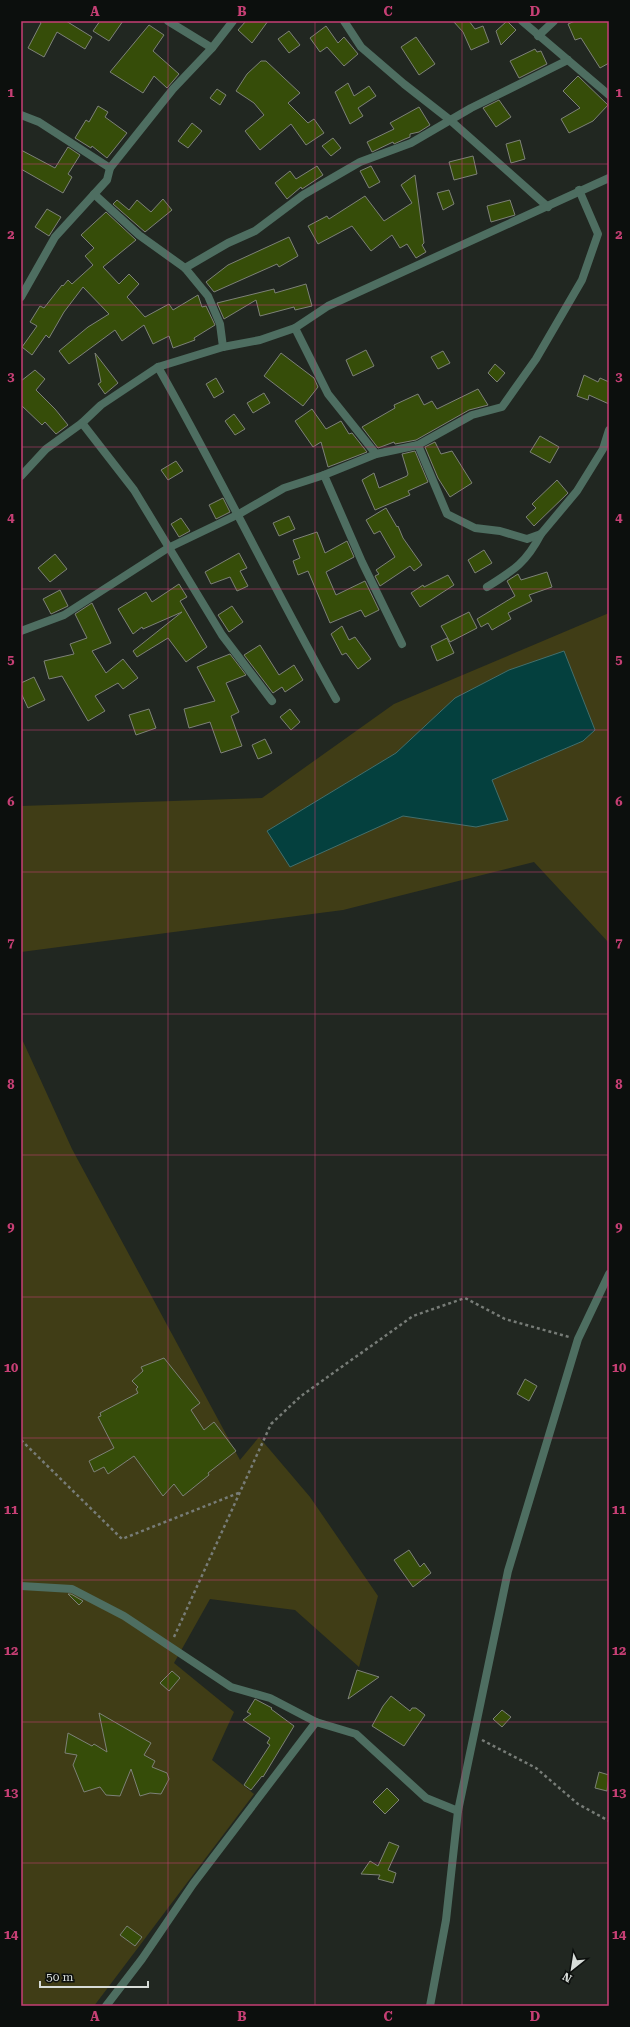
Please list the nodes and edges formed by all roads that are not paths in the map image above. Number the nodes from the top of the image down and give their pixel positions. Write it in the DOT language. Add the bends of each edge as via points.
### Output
graph roads {
  1 [pos="168,21"];
  2 [pos="233,21"];
  3 [pos="344,21"];
  4 [pos="522,21"];
  5 [pos="554,21"];
  6 [pos="538,36"];
  7 [pos="212,48"];
  8 [pos="568,60"];
  9 [pos="609,95"];
  10 [pos="21,114"];
  11 [pos="450,120"];
  12 [pos="110,168"];
  13 [pos="609,178"];
  14 [pos="579,190"];
  15 [pos="94,194"];
  16 [pos="548,207"];
  17 [pos="185,268"];
  18 [pos="21,297"];
  19 [pos="295,328"];
  20 [pos="223,347"];
  21 [pos="158,367"];
  22 [pos="82,423"];
  23 [pos="609,430"];
  24 [pos="418,445"];
  25 [pos="376,454"];
  26 [pos="324,475"];
  27 [pos="21,476"];
  28 [pos="239,514"];
  29 [pos="541,534"];
  30 [pos="168,548"];
  31 [pos="487,587"];
  32 [pos="21,631"];
  33 [pos="402,644"];
  34 [pos="336,699"];
  35 [pos="272,701"];
  36 [pos="609,1274"];
  37 [pos="21,1586"];
  38 [pos="316,1722"];
  39 [pos="458,1811"];
  40 [pos="106,2006"];
  41 [pos="430,2006"];
  1 -- 7 [label="street"];
  2 -- 7 [label="street"];
  3 -- 11 [label="street" via="361,47"];
  4 -- 6 [label="street"];
  5 -- 6 [label="street"];
  6 -- 8 [label="street"];
  7 -- 12 [label="street" via="173,89"];
  8 -- 9 [label="street"];
  8 -- 11 [label="street"];
  10 -- 12 [label="street" via="39,122"];
  11 -- 16 [label="street"];
  11 -- 17 [label="street" via="411,144 360,162 303,195 255,231 228,243"];
  12 -- 15 [label="street" via="107,180"];
  13 -- 14 [label="street"];
  14 -- 16 [label="street"];
  14 -- 24 [label="street" via="598,234 582,280 536,359 502,407 472,416"];
  15 -- 17 [label="street" via="139,236"];
  15 -- 18 [label="street" via="55,236"];
  16 -- 19 [label="street" via="328,306"];
  17 -- 20 [label="street" via="208,296 220,324"];
  19 -- 20 [label="street" via="260,340"];
  19 -- 25 [label="street" via="328,394"];
  20 -- 21 [label="street"];
  21 -- 22 [label="street" via="101,405"];
  21 -- 28 [label="street"];
  22 -- 27 [label="street" via="46,450"];
  22 -- 30 [label="street" via="134,490"];
  23 -- 29 [label="street" via="603,450 577,491"];
  24 -- 25 [label="street"];
  24 -- 29 [label="street" via="447,514 475,528 500,531 527,539"];
  25 -- 26 [label="street"];
  26 -- 28 [label="street" via="284,488"];
  26 -- 33 [label="street"];
  28 -- 30 [label="street"];
  28 -- 34 [label="street" via="289,615"];
  29 -- 31 [label="street" via="532,552 516,569"];
  30 -- 32 [label="street" via="64,615"];
  30 -- 35 [label="street" via="222,635"];
  36 -- 39 [label="street" via="578,1339 508,1571"];
  37 -- 38 [label="street" via="72,1589 124,1616 231,1687 270,1698"];
  38 -- 39 [label="street" via="356,1734 426,1798"];
  38 -- 40 [label="street" via="193,1884 142,1959"];
  39 -- 41 [label="street" via="446,1920"];
}
